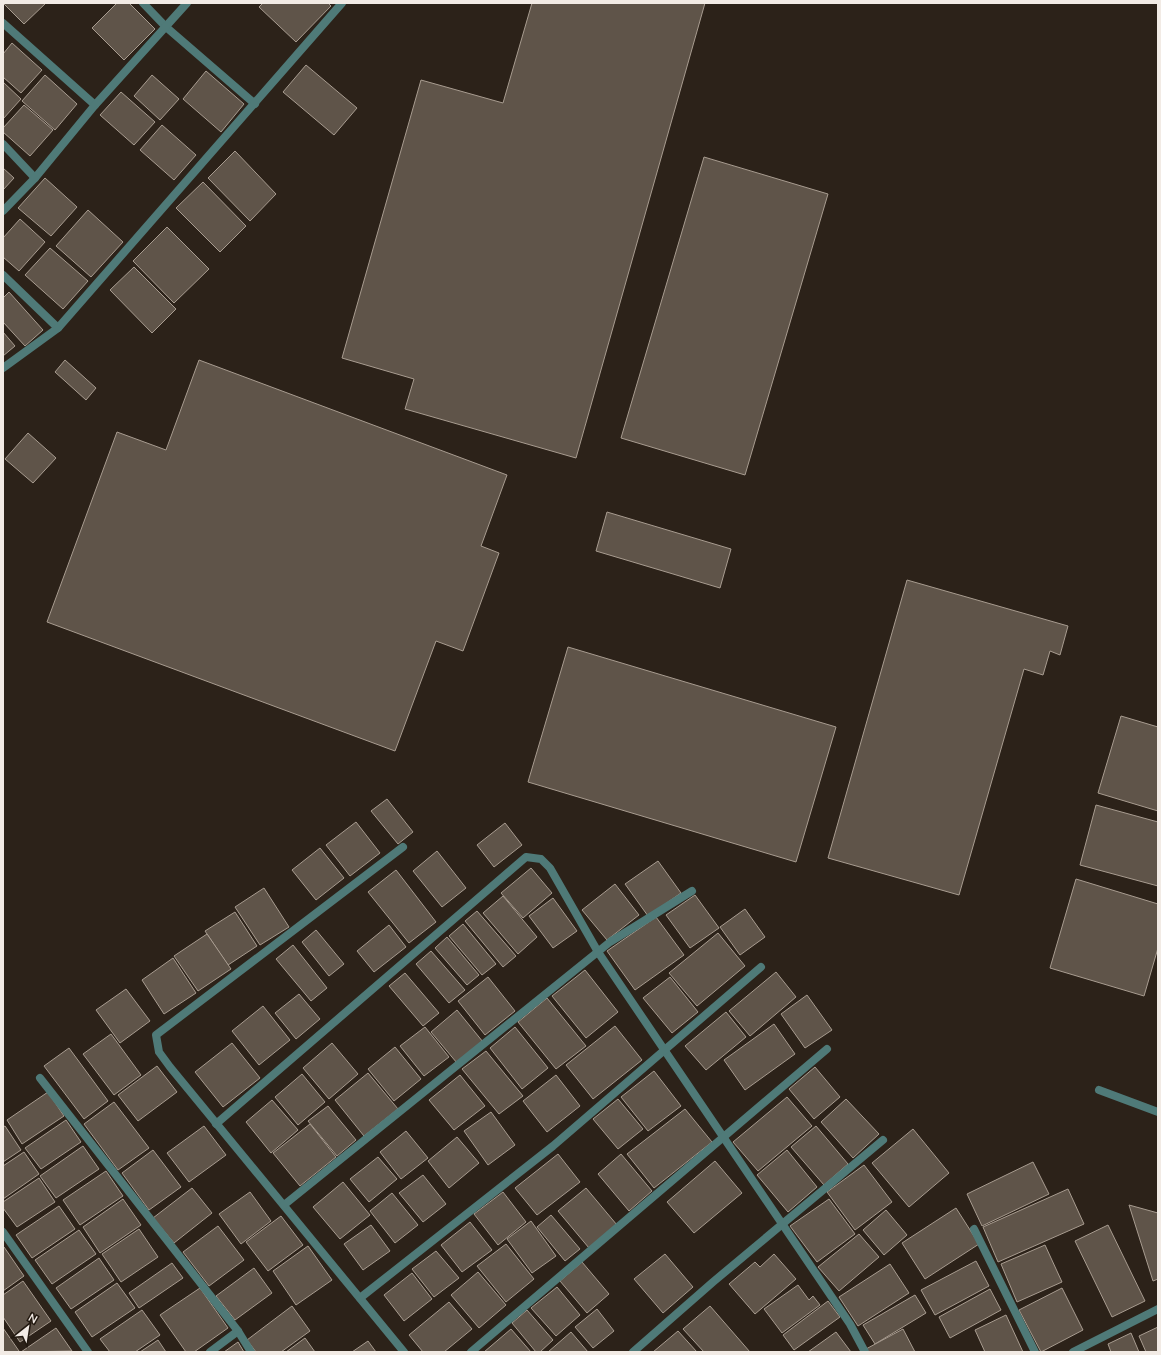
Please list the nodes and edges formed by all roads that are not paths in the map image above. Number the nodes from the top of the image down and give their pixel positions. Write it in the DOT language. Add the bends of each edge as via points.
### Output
graph roads {
  1 [pos="143,3"];
  2 [pos="187,3"];
  3 [pos="342,3"];
  4 [pos="3,23"];
  5 [pos="166,26"];
  6 [pos="255,104"];
  7 [pos="95,105"];
  8 [pos="3,144"];
  9 [pos="35,178"];
  10 [pos="3,212"];
  11 [pos="3,275"];
  12 [pos="58,328"];
  13 [pos="3,368"];
  14 [pos="403,847"];
  15 [pos="692,891"];
  16 [pos="598,952"];
  17 [pos="761,967"];
  18 [pos="827,1050"];
  19 [pos="664,1051"];
  20 [pos="40,1078"];
  21 [pos="1099,1090"];
  22 [pos="1158,1112"];
  23 [pos="216,1124"];
  24 [pos="724,1135"];
  25 [pos="883,1140"];
  26 [pos="284,1205"];
  27 [pos="782,1224"];
  28 [pos="974,1229"];
  29 [pos="3,1232"];
  30 [pos="360,1298"];
  31 [pos="1158,1309"];
  32 [pos="238,1331"];
  33 [pos="88,1352"];
  34 [pos="210,1352"];
  35 [pos="251,1352"];
  36 [pos="404,1352"];
  37 [pos="471,1352"];
  38 [pos="634,1352"];
  39 [pos="865,1352"];
  40 [pos="1035,1352"];
  41 [pos="1073,1352"];
  1 -- 5 [label="street"];
  2 -- 5 [label="street"];
  3 -- 6 [label="street"];
  4 -- 7 [label="street"];
  5 -- 6 [label="street"];
  5 -- 7 [label="street"];
  6 -- 12 [label="street"];
  7 -- 9 [label="street"];
  8 -- 9 [label="street"];
  9 -- 10 [label="street"];
  11 -- 12 [label="street"];
  12 -- 13 [label="street"];
  14 -- 23 [label="street" via="156,1035 159,1052"];
  15 -- 16 [label="street"];
  16 -- 19 [label="street"];
  16 -- 23 [label="street" via="550,868 541,859 526,856"];
  16 -- 26 [label="street"];
  17 -- 19 [label="street"];
  18 -- 24 [label="street"];
  19 -- 24 [label="street"];
  19 -- 30 [label="street" via="554,1146"];
  20 -- 32 [label="street"];
  21 -- 22 [label="street"];
  23 -- 26 [label="street"];
  24 -- 27 [label="street"];
  24 -- 37 [label="street"];
  25 -- 27 [label="street"];
  26 -- 30 [label="street"];
  27 -- 38 [label="street"];
  27 -- 39 [label="street" via="850,1324"];
  28 -- 40 [label="street"];
  29 -- 33 [label="street"];
  30 -- 36 [label="street"];
  31 -- 41 [label="street"];
  32 -- 34 [label="street"];
  32 -- 35 [label="street"];
}
